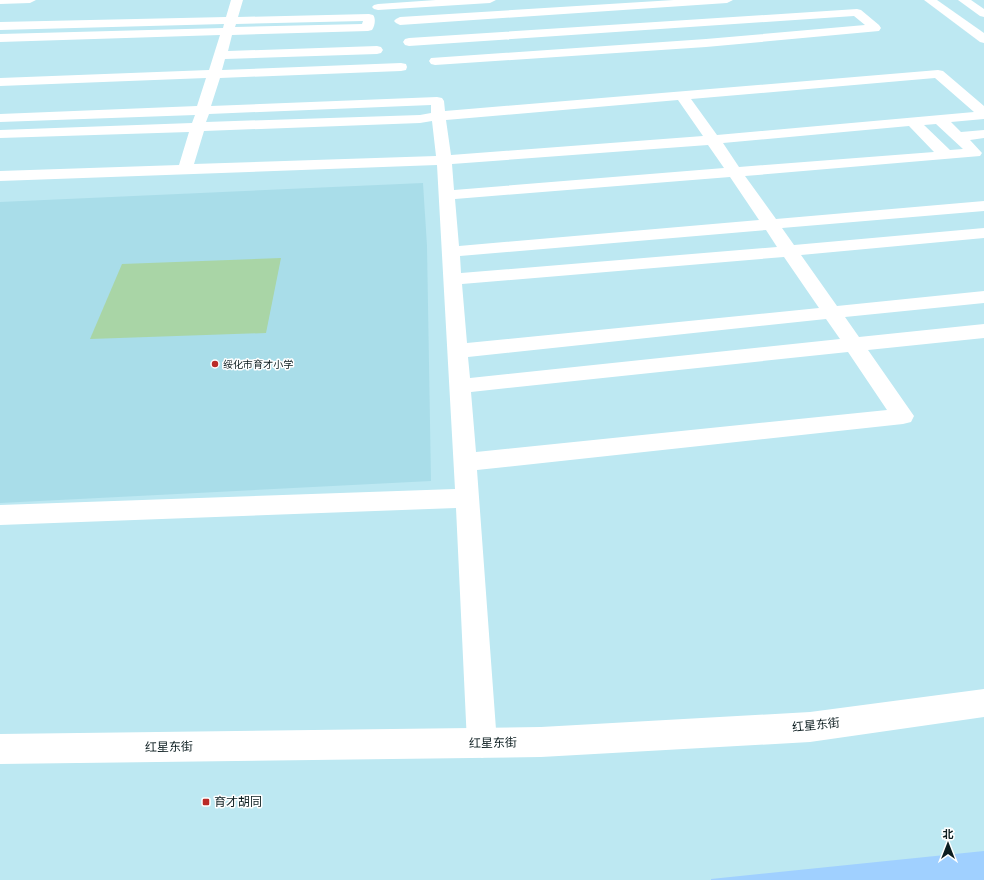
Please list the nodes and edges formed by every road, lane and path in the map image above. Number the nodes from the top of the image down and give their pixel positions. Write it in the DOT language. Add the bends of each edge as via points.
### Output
graph roads {
  1 [pos="30,0"];
  2 [pos="237,0"];
  3 [pos="490,0"];
  4 [pos="727,0"];
  5 [pos="930,0"];
  6 [pos="964,0"];
  7 [pos="0,1"];
  8 [pos="672,2"];
  9 [pos="411,5"];
  10 [pos="378,7"];
  11 [pos="984,14"];
  12 [pos="415,20"];
  13 [pos="400,21"];
  14 [pos="690,23"];
  15 [pos="229,26"];
  16 [pos="1,27"];
  17 [pos="0,38"];
  18 [pos="474,38"];
  19 [pos="984,39"];
  20 [pos="409,42"];
  21 [pos="706,43"];
  22 [pos="377,50"];
  23 [pos="481,58"];
  24 [pos="219,59"];
  25 [pos="436,61"];
  26 [pos="140,64"];
  27 [pos="401,68"];
  28 [pos="214,76"];
  29 [pos="0,82"];
  30 [pos="683,97"];
  31 [pos="984,114"];
  32 [pos="440,116"];
  33 [pos="0,118"];
  34 [pos="200,119"];
  35 [pos="940,120"];
  36 [pos="913,122"];
  37 [pos="0,134"];
  38 [pos="984,134"];
  39 [pos="957,137"];
  40 [pos="713,140"];
  41 [pos="946,155"];
  42 [pos="444,160"];
  43 [pos="185,169"];
  44 [pos="736,172"];
  45 [pos="0,176"];
  46 [pos="446,195"];
  47 [pos="984,206"];
  48 [pos="771,224"];
  49 [pos="984,233"];
  50 [pos="790,251"];
  51 [pos="450,252"];
  52 [pos="452,279"];
  53 [pos="984,297"];
  54 [pos="832,312"];
  55 [pos="984,331"];
  56 [pos="855,346"];
  57 [pos="458,351"];
  58 [pos="460,386"];
  59 [pos="465,462"];
  60 [pos="468,498"];
  61 [pos="0,515"];
  62 [pos="984,704"];
  63 [pos="482,743"];
  64 [pos="0,749"];
  1 -- 7 [label="street"];
  2 -- 15 [label="street"];
  3 -- 9 [label="street"];
  4 -- 8 [label="street"];
  5 -- 19 [label="street"];
  6 -- 11 [label="street"];
  8 -- 12 [label="street"];
  8 -- 14 [label="street"];
  9 -- 10 [label="street"];
  9 -- 12 [label="street"];
  12 -- 13 [label="street"];
  14 -- 18 [label="street"];
  14 -- 21 [label="street"];
  14 -- 21 [label="street" via="857,12 875,28"];
  15 -- 15 [label="street" via="369,17 368,27"];
  15 -- 16 [label="street"];
  15 -- 17 [label="street"];
  15 -- 24 [label="street"];
  18 -- 20 [label="street"];
  18 -- 23 [label="street"];
  21 -- 23 [label="street"];
  22 -- 24 [label="street"];
  23 -- 25 [label="street"];
  24 -- 26 [label="street"];
  24 -- 28 [label="street"];
  27 -- 28 [label="street"];
  28 -- 29 [label="street"];
  28 -- 34 [label="street"];
  30 -- 31 [label="street" via="938,74"];
  30 -- 32 [label="street"];
  30 -- 40 [label="street"];
  31 -- 35 [label="street"];
  32 -- 34 [label="street" via="438,101"];
  32 -- 42 [label="street"];
  33 -- 34 [label="street"];
  34 -- 37 [label="street"];
  34 -- 43 [label="street"];
  35 -- 36 [label="street"];
  35 -- 39 [label="street"];
  36 -- 40 [label="street"];
  36 -- 41 [label="street"];
  38 -- 39 [label="street"];
  39 -- 41 [label="street" via="975,153"];
  40 -- 42 [label="street"];
  40 -- 44 [label="street"];
  41 -- 44 [label="street"];
  42 -- 43 [label="street"];
  42 -- 46 [label="street"];
  43 -- 45 [label="street"];
  44 -- 46 [label="street"];
  44 -- 48 [label="street"];
  46 -- 51 [label="street"];
  47 -- 48 [label="street"];
  48 -- 50 [label="street"];
  48 -- 51 [label="street"];
  49 -- 50 [label="street"];
  50 -- 52 [label="street"];
  50 -- 54 [label="street"];
  51 -- 52 [label="street"];
  52 -- 57 [label="street"];
  53 -- 54 [label="street"];
  54 -- 56 [label="street"];
  54 -- 57 [label="street"];
  55 -- 56 [label="street"];
  56 -- 58 [label="street"];
  56 -- 59 [label="street" via="903,416"];
  57 -- 58 [label="street"];
  58 -- 59 [label="street"];
  59 -- 60 [label="street"];
  60 -- 61 [label="street"];
  60 -- 63 [label="street"];
  62 -- 63 [label="street, 红星东街" via="810,727"];
  63 -- 64 [label="street, 红星东街"];
}
